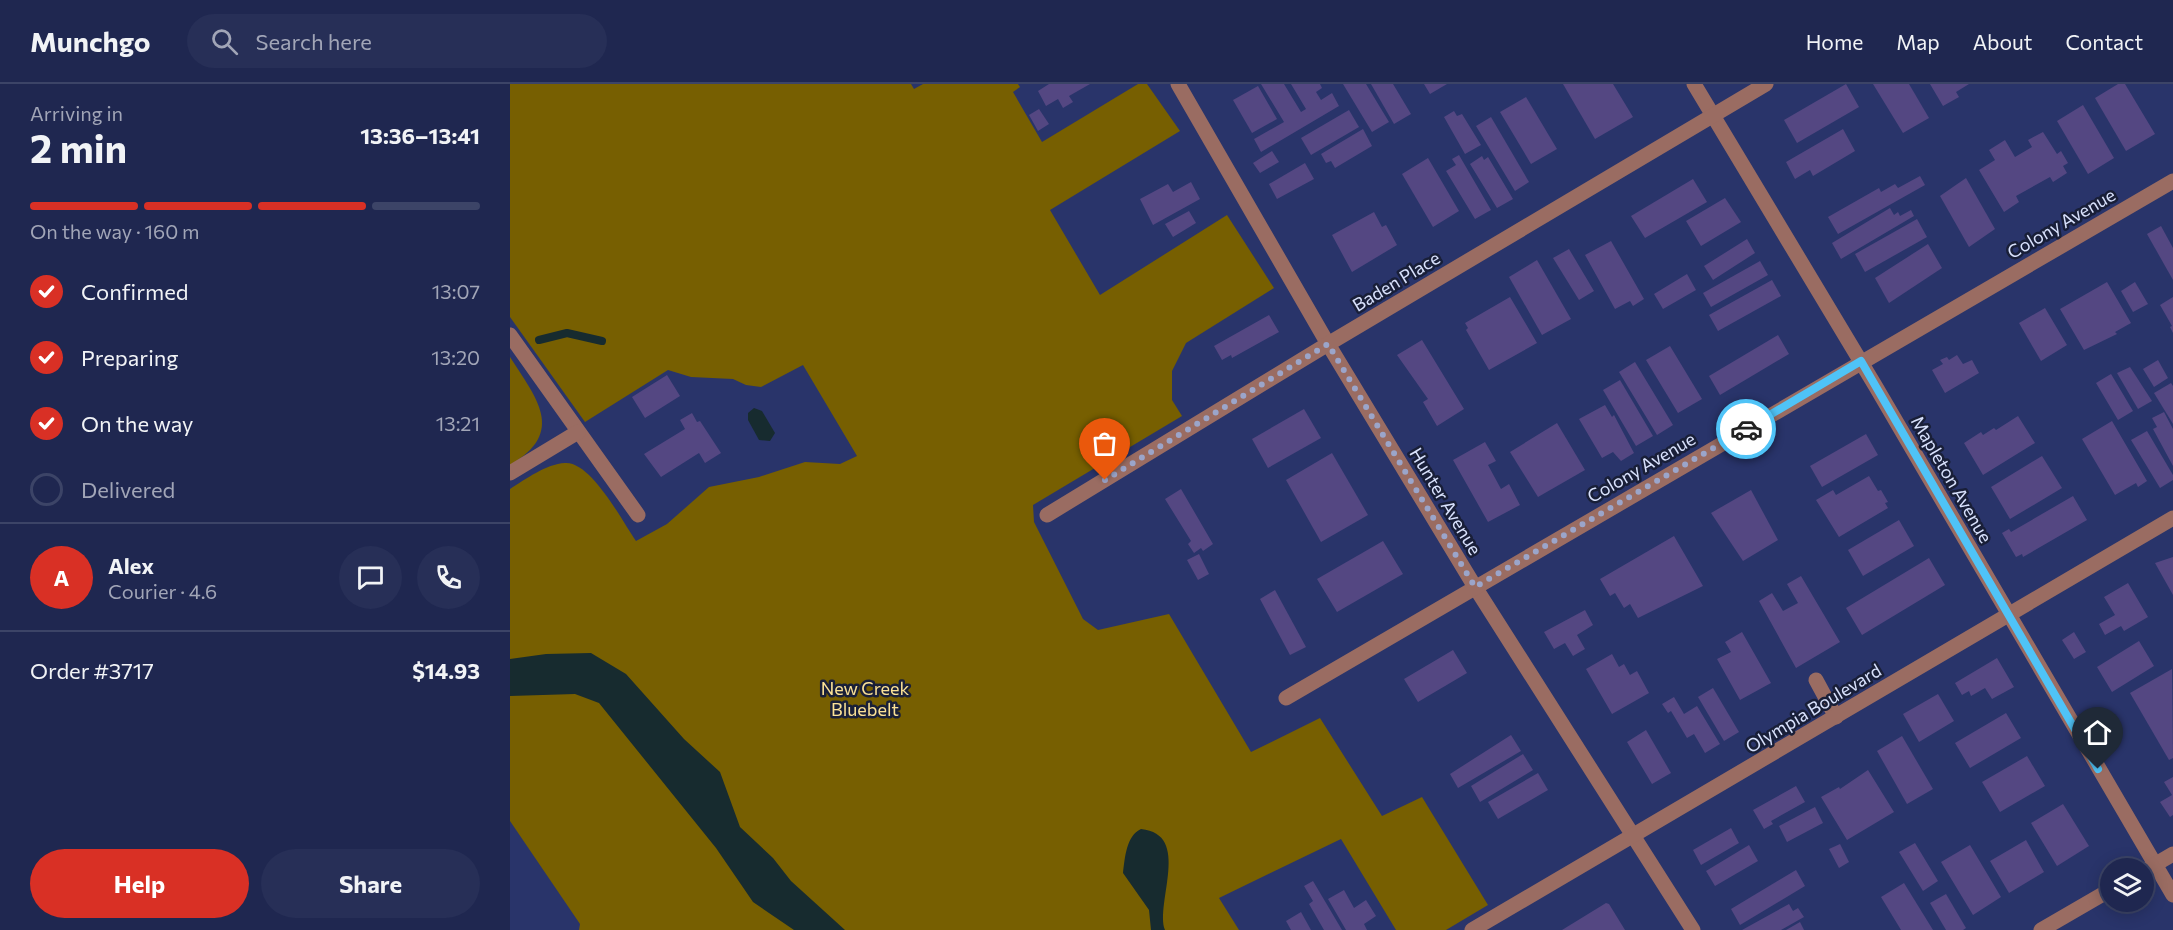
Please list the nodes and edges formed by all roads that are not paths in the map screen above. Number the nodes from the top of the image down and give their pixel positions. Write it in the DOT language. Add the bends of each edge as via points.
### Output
graph roads {
  1 [pos="1694,84"];
  2 [pos="1766,84"];
  3 [pos="1184,86"];
  4 [pos="1712,115"];
  5 [pos="2173,181"];
  6 [pos="510,334"];
  7 [pos="1328,344"];
  8 [pos="1861,361"];
  9 [pos="578,432"];
  10 [pos="510,473"];
  11 [pos="638,515"];
  12 [pos="1047,515"];
  13 [pos="2173,518"];
  14 [pos="1475,587"];
  15 [pos="2009,616"];
  16 [pos="1816,680"];
  17 [pos="1286,698"];
  18 [pos="1836,717"];
  19 [pos="1634,836"];
  20 [pos="2173,854"];
  21 [pos="2143,858"];
  22 [pos="2154,865"];
  23 [pos="2154,874"];
  24 [pos="2173,895"];
  25 [pos="2100,896"];
  26 [pos="1472,930"];
  27 [pos="1693,930"];
  28 [pos="2041,930"];
  1 -- 4 [label="street, Mapleton Avenue"];
  2 -- 4 [label="street, Baden Place"];
  3 -- 7 [label="street, Hunter Avenue"];
  4 -- 7 [label="street, Baden Place"];
  4 -- 8 [label="street, Mapleton Avenue"];
  5 -- 8 [label="street, Colony Avenue"];
  6 -- 9 [label="street"];
  7 -- 12 [label="street, Baden Place"];
  7 -- 14 [label="street, Hunter Avenue"];
  8 -- 14 [label="street, Colony Avenue"];
  8 -- 15 [label="street, Mapleton Avenue"];
  9 -- 10 [label="street"];
  9 -- 11 [label="street"];
  13 -- 15 [label="street, Olympia Boulevard"];
  14 -- 17 [label="street, Colony Avenue"];
  14 -- 19 [label="street, Hunter Avenue"];
  15 -- 18 [label="street, Olympia Boulevard"];
  15 -- 21 [label="street, Mapleton Avenue"];
  16 -- 18 [label="street"];
  18 -- 19 [label="street, Olympia Boulevard"];
  19 -- 26 [label="street, Olympia Boulevard"];
  19 -- 27 [label="street, Hunter Avenue"];
  20 -- 22 [label="street"];
  23 -- 24 [label="street, Mapleton Avenue"];
  25 -- 28 [label="street"];
}
